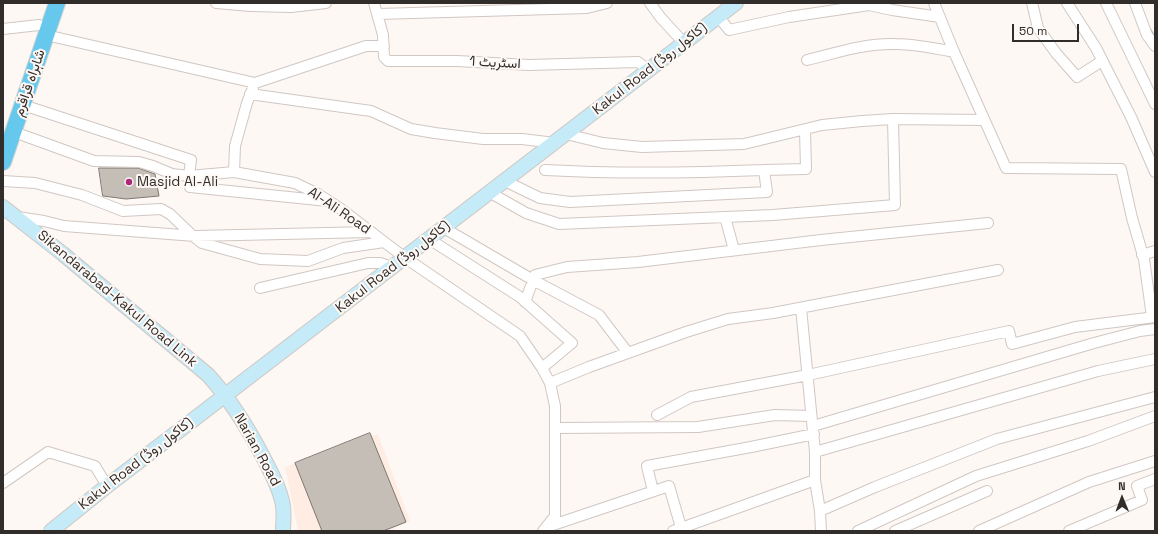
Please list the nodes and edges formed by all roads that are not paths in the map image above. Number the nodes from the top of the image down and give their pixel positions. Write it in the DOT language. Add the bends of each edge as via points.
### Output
graph roads {
  1 [pos="46,3"];
  2 [pos="57,3"];
  3 [pos="216,3"];
  4 [pos="326,3"];
  5 [pos="374,3"];
  6 [pos="607,3"];
  7 [pos="650,3"];
  8 [pos="736,3"];
  9 [pos="934,3"];
  10 [pos="1032,3"];
  11 [pos="1067,3"];
  12 [pos="1106,3"];
  13 [pos="1135,3"];
  14 [pos="378,14"];
  15 [pos="718,16"];
  16 [pos="940,17"];
  17 [pos="3,29"];
  18 [pos="42,30"];
  19 [pos="684,43"];
  20 [pos="384,46"];
  21 [pos="1155,46"];
  22 [pos="954,52"];
  23 [pos="807,60"];
  24 [pos="1102,61"];
  25 [pos="649,70"];
  26 [pos="255,82"];
  27 [pos="250,94"];
  28 [pos="1155,104"];
  29 [pos="23,105"];
  30 [pos="893,119"];
  31 [pos="983,120"];
  32 [pos="805,130"];
  33 [pos="8,131"];
  34 [pos="566,134"];
  35 [pos="555,143"];
  36 [pos="3,162"];
  37 [pos="545,170"];
  38 [pos="764,170"];
  39 [pos="234,172"];
  40 [pos="1155,172"];
  41 [pos="189,176"];
  42 [pos="3,181"];
  43 [pos="504,181"];
  44 [pos="489,192"];
  45 [pos="329,201"];
  46 [pos="3,207"];
  47 [pos="16,217"];
  48 [pos="725,217"];
  49 [pos="988,223"];
  50 [pos="444,228"];
  51 [pos="371,232"];
  52 [pos="192,235"];
  53 [pos="429,239"];
  54 [pos="384,242"];
  55 [pos="734,250"];
  56 [pos="1155,251"];
  57 [pos="1142,255"];
  58 [pos="404,257"];
  59 [pos="392,267"];
  60 [pos="998,270"];
  61 [pos="533,280"];
  62 [pos="260,288"];
  63 [pos="525,302"];
  64 [pos="801,308"];
  65 [pos="1154,317"];
  66 [pos="1155,329"];
  67 [pos="628,353"];
  68 [pos="1155,359"];
  69 [pos="542,368"];
  70 [pos="808,376"];
  71 [pos="550,383"];
  72 [pos="226,396"];
  73 [pos="1155,396"];
  74 [pos="657,415"];
  75 [pos="812,416"];
  76 [pos="1155,416"];
  77 [pos="555,428"];
  78 [pos="813,430"];
  79 [pos="816,452"];
  80 [pos="1155,461"];
  81 [pos="1155,479"];
  82 [pos="815,480"];
  83 [pos="3,483"];
  84 [pos="107,486"];
  85 [pos="988,491"];
  86 [pos="653,492"];
  87 [pos="820,511"];
  88 [pos="545,529"];
  89 [pos="679,530"];
  90 [pos="51,531"];
  91 [pos="283,531"];
  92 [pos="821,531"];
  93 [pos="858,531"];
  94 [pos="895,531"];
  95 [pos="979,531"];
  96 [pos="1069,531"];
  1 -- 18 [label="highway, شاہراہ قراقرم"];
  2 -- 18 [label="highway, شاہراہ قراقرم"];
  3 -- 4 [label="street" via="291,7"];
  5 -- 14 [label="street, اسٹریٹ 1"];
  6 -- 14 [label="street" via="587,8"];
  7 -- 19 [label="street"];
  8 -- 15 [label="main road, Kakul Road (کاکول روڈ)"];
  9 -- 16 [label="street"];
  10 -- 24 [label="street" via="1038,28 1077,77"];
  11 -- 24 [label="street"];
  12 -- 28 [label="street"];
  13 -- 21 [label="street" via="1147,35"];
  14 -- 20 [label="street, اسٹریٹ 1"];
  15 -- 16 [label="street" via="729,30 789,17 869,5"];
  15 -- 19 [label="main road, Kakul Road (کاکول روڈ)"];
  16 -- 22 [label="street"];
  17 -- 18 [label="street"];
  18 -- 26 [label="street"];
  18 -- 29 [label="highway, شاہراہ قراقرم"];
  18 -- 33 [label="highway, شاہراہ قراقرم"];
  19 -- 25 [label="main road, Kakul Road (کاکول روڈ)"];
  20 -- 25 [label="street, اسٹریٹ 1" via="384,57 388,61 530,65 638,62"];
  20 -- 26 [label="street" via="366,46"];
  22 -- 23 [label="street" via="919,45 875,45"];
  22 -- 31 [label="street"];
  24 -- 40 [label="street" via="1131,117"];
  25 -- 34 [label="main road, Kakul Road (کاکول روڈ)"];
  26 -- 27 [label="street"];
  27 -- 35 [label="street" via="372,111 410,128 435,133"];
  27 -- 39 [label="street" via="235,146"];
  29 -- 33 [label="highway, شاہراہ قراقرم"];
  29 -- 41 [label="street" via="191,160"];
  30 -- 31 [label="street"];
  30 -- 32 [label="street" via="822,125"];
  30 -- 48 [label="street" via="895,205"];
  31 -- 57 [label="street" via="1006,168 1121,169"];
  32 -- 34 [label="street" via="744,144 642,147 603,143"];
  32 -- 38 [label="street" via="806,169"];
  33 -- 36 [label="highway, شاہراہ قراقرم"];
  33 -- 41 [label="street, Al-Ali Road" via="94,161 138,162 172,174"];
  34 -- 35 [label="main road, Kakul Road (کاکول روڈ)"];
  35 -- 43 [label="main road, Kakul Road (کاکول روڈ)"];
  37 -- 38 [label="street" via="606,173"];
  38 -- 43 [label="street" via="767,192 570,202 540,198"];
  39 -- 41 [label="street, Al-Ali Road"];
  39 -- 45 [label="street, Al-Ali Road" via="295,183"];
  41 -- 45 [label="street" via="190,187"];
  42 -- 52 [label="street" via="35,183 82,195 123,210 161,209"];
  43 -- 44 [label="main road, Kakul Road (کاکول روڈ)"];
  44 -- 48 [label="street" via="526,213 559,224"];
  44 -- 50 [label="main road, Kakul Road (کاکول روڈ)"];
  45 -- 51 [label="street, Al-Ali Road"];
  46 -- 47 [label="main road, Sikandarabad-Kakul Road Link"];
  47 -- 52 [label="street" via="44,220 64,226"];
  47 -- 72 [label="main road, Sikandarabad-Kakul Road Link" via="208,375"];
  48 -- 55 [label="street"];
  49 -- 55 [label="street"];
  50 -- 53 [label="main road, Kakul Road (کاکول روڈ)"];
  50 -- 61 [label="street"];
  51 -- 52 [label="street"];
  51 -- 54 [label="street, Al-Ali Road"];
  52 -- 54 [label="street" via="202,242 260,259 308,261 343,248"];
  53 -- 58 [label="main road, Kakul Road (کاکول روڈ)"];
  53 -- 63 [label="street"];
  54 -- 58 [label="street, Al-Ali Road"];
  55 -- 61 [label="street" via="638,262 566,267 536,275"];
  56 -- 57 [label="street"];
  57 -- 65 [label="street"];
  58 -- 59 [label="main road, Kakul Road (کاکول روڈ)"];
  58 -- 69 [label="street, Al-Ali Road" via="520,336"];
  59 -- 62 [label="street" via="368,263"];
  59 -- 72 [label="main road, Kakul Road (کاکول روڈ)"];
  60 -- 64 [label="street"];
  61 -- 63 [label="street"];
  61 -- 67 [label="street" via="599,315"];
  63 -- 69 [label="street" via="572,343"];
  64 -- 67 [label="street" via="728,319"];
  64 -- 70 [label="street"];
  65 -- 70 [label="street" via="1075,327 1012,344 1009,331"];
  66 -- 78 [label="street" via="1094,343"];
  67 -- 71 [label="street"];
  68 -- 79 [label="street" via="1098,371"];
  69 -- 71 [label="street, Al-Ali Road"];
  70 -- 74 [label="street" via="691,397"];
  70 -- 75 [label="street"];
  71 -- 77 [label="street, Al-Ali Road" via="555,406"];
  72 -- 84 [label="main road, Kakul Road (کاکول روڈ)"];
  72 -- 91 [label="main road, Narian Road" via="249,430 276,480 284,508"];
  73 -- 87 [label="street" via="997,439"];
  75 -- 77 [label="street" via="775,415 698,427"];
  75 -- 78 [label="street"];
  76 -- 93 [label="street" via="1088,441 976,476"];
  77 -- 88 [label="street, Al-Ali Road" via="555,516"];
  78 -- 79 [label="street"];
  78 -- 86 [label="street" via="751,447 647,466"];
  79 -- 82 [label="street"];
  80 -- 95 [label="street" via="1089,482"];
  81 -- 96 [label="street" via="1137,486 1142,500"];
  82 -- 87 [label="street"];
  82 -- 89 [label="street"];
  83 -- 84 [label="street" via="48,452 95,466"];
  84 -- 90 [label="main road, Kakul Road (کاکول روڈ)"];
  85 -- 94 [label="street"];
  86 -- 88 [label="street"];
  86 -- 89 [label="street" via="669,486"];
  87 -- 92 [label="street"];
}
